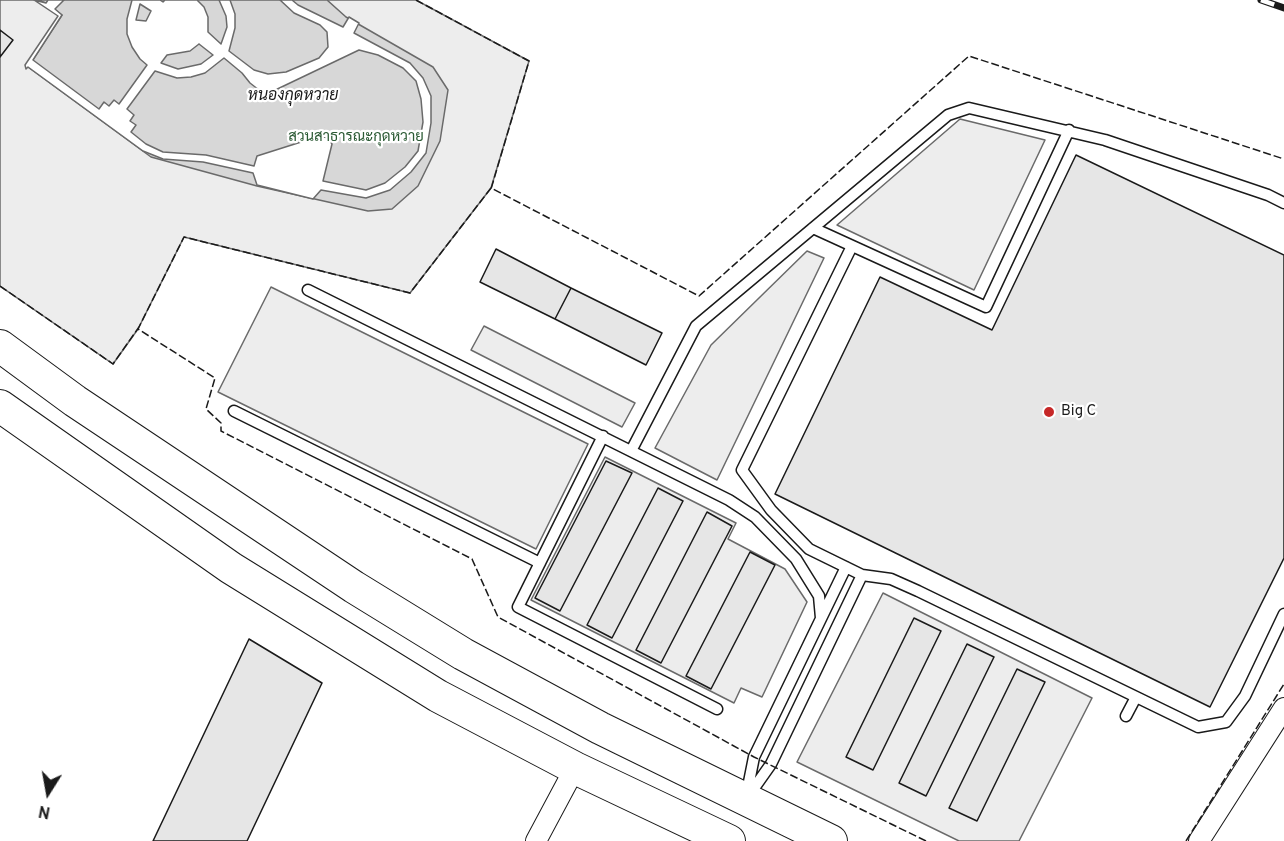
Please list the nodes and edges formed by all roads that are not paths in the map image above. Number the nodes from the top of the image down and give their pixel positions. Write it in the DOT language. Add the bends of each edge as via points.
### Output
graph roads {
  1 [pos="1070,130"];
  2 [pos="1284,203"];
  3 [pos="813,228"];
  4 [pos="852,246"];
  5 [pos="308,290"];
  6 [pos="0,346"];
  7 [pos="0,406"];
  8 [pos="234,411"];
  9 [pos="603,436"];
  10 [pos="632,451"];
  11 [pos="809,549"];
  12 [pos="796,559"];
  13 [pos="540,563"];
  14 [pos="846,567"];
  15 [pos="862,575"];
  16 [pos="354,587"];
  17 [pos="1284,614"];
  18 [pos="822,618"];
  19 [pos="328,629"];
  20 [pos="1136,697"];
  21 [pos="1284,708"];
  22 [pos="717,709"];
  23 [pos="1126,716"];
  24 [pos="575,768"];
  25 [pos="745,800"];
  26 [pos="537,841"];
  27 [pos="729,841"];
  28 [pos="831,841"];
  29 [pos="1198,841"];
  1 -- 2 [label="lane"];
  1 -- 3 [label="lane" via="969,108 948,115"];
  1 -- 4 [label="lane" via="986,307"];
  3 -- 4 [label="lane"];
  3 -- 10 [label="lane" via="696,326"];
  4 -- 11 [label="lane" via="742,470 771,510"];
  5 -- 9 [label="lane"];
  6 -- 16 [label="main road" via="75,401"];
  7 -- 19 [label="main road" via="231,568"];
  8 -- 13 [label="lane"];
  9 -- 10 [label="lane"];
  9 -- 13 [label="lane"];
  10 -- 12 [label="lane" via="755,517"];
  11 -- 12 [label="lane"];
  11 -- 14 [label="lane"];
  12 -- 18 [label="lane" via="819,596"];
  13 -- 22 [label="lane" via="518,607"];
  14 -- 15 [label="lane"];
  14 -- 18 [label="lane"];
  15 -- 20 [label="lane" via="891,579"];
  15 -- 25 [label="lane" via="771,764"];
  16 -- 19 [label="main road"];
  16 -- 25 [label="main road" via="463,654 600,729"];
  17 -- 20 [label="lane" via="1245,696 1226,722 1198,727"];
  18 -- 25 [label="lane" via="754,757"];
  19 -- 24 [label="main road" via="438,696"];
  20 -- 23 [label="lane"];
  21 -- 29 [label="street"];
  24 -- 26 [label="street"];
  24 -- 27 [label="main road"];
  25 -- 28 [label="main road"];
}
